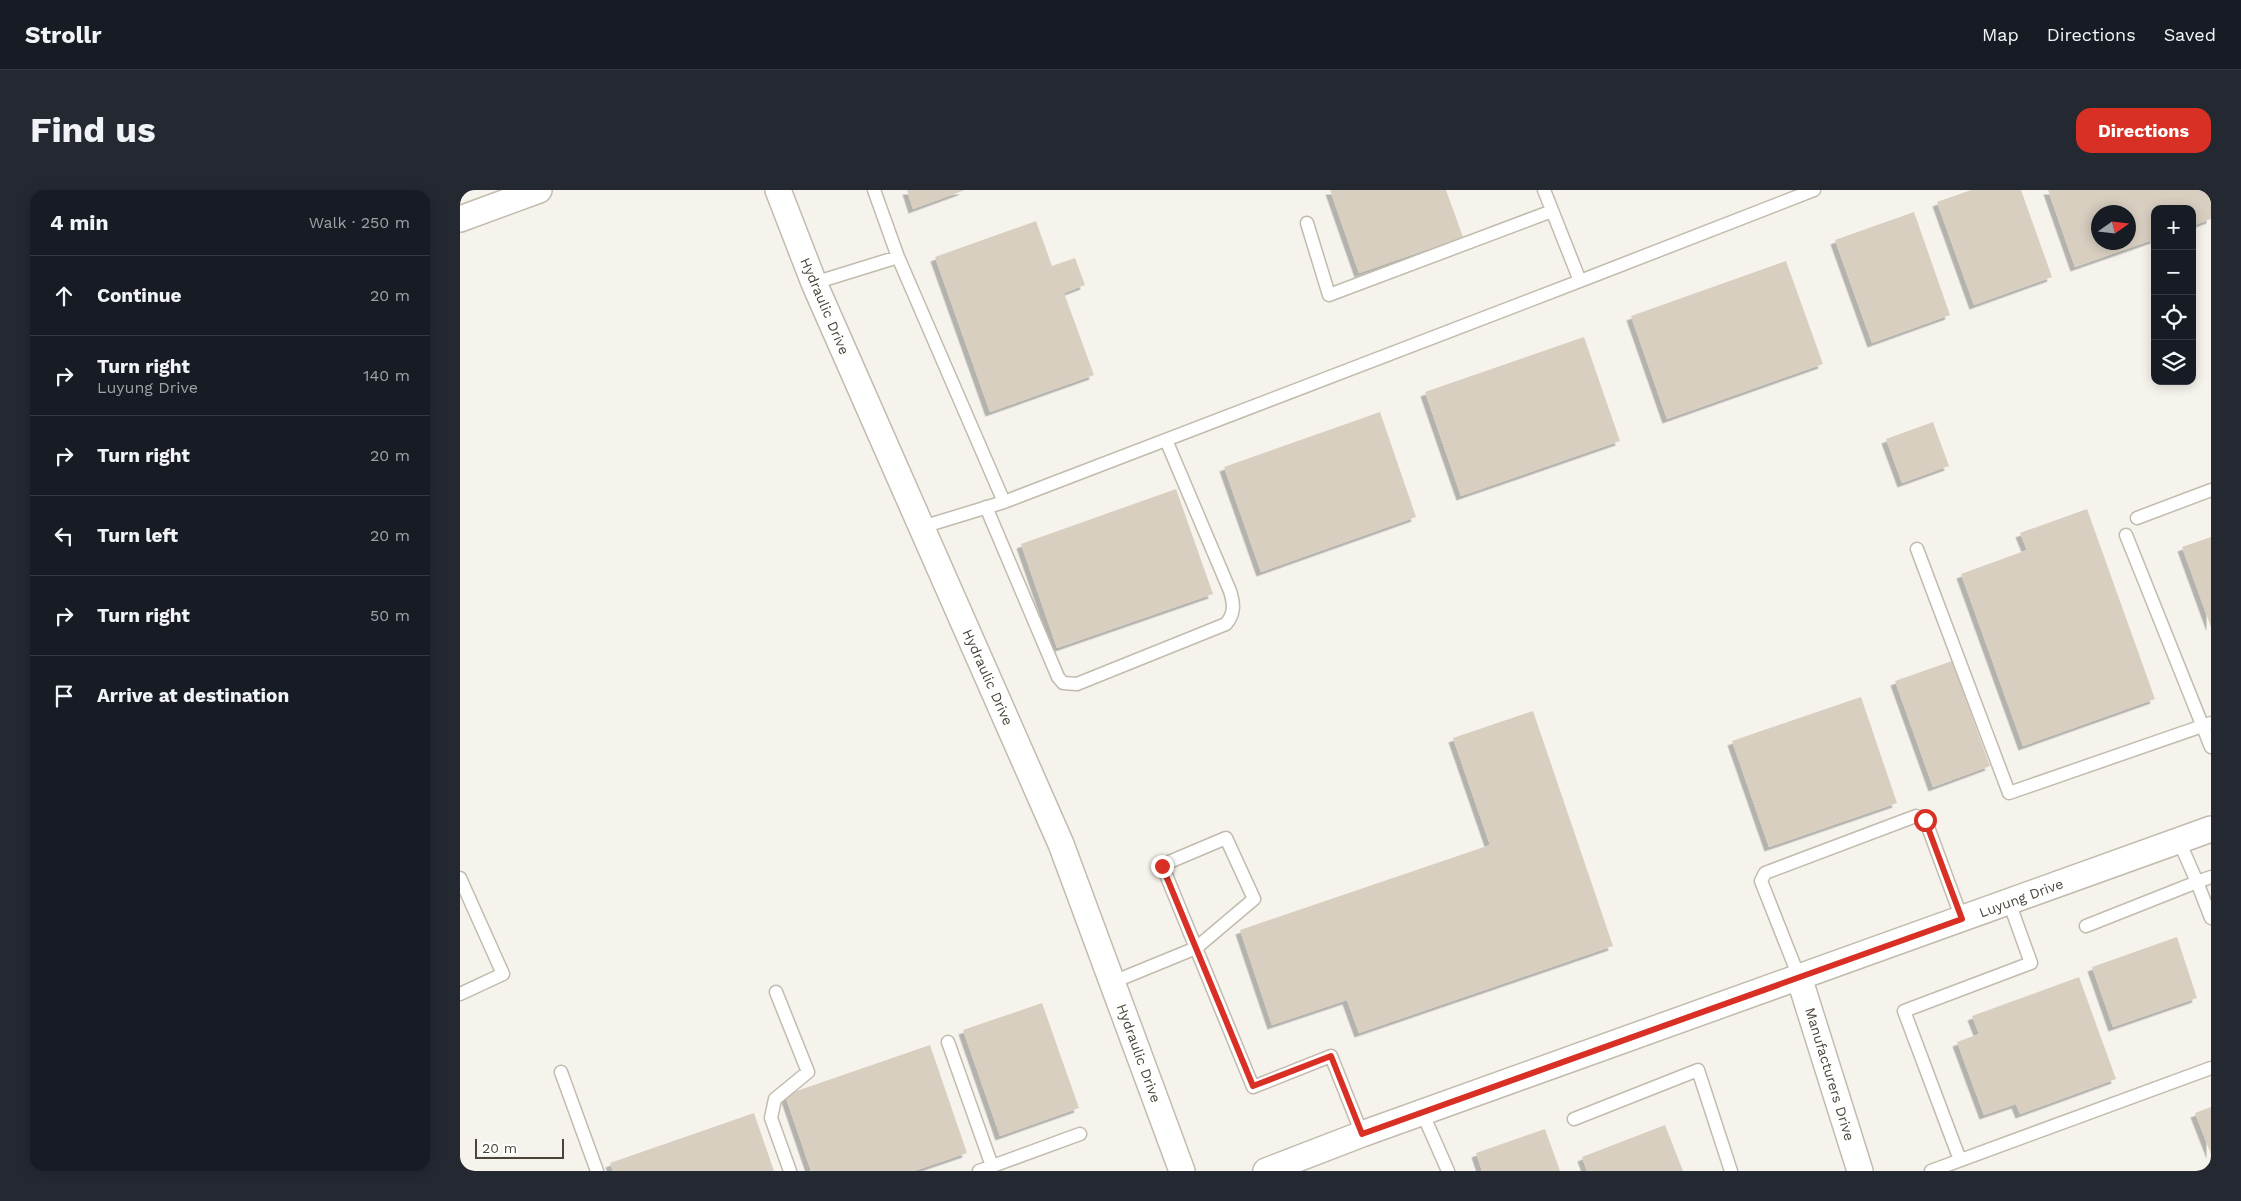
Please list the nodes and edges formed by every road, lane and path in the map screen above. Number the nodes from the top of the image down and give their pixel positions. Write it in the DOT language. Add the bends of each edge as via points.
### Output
graph roads {
  1 [pos="540,190"];
  2 [pos="778,190"];
  3 [pos="874,190"];
  4 [pos="1544,190"];
  5 [pos="1814,190"];
  6 [pos="1552,211"];
  7 [pos="460,219"];
  8 [pos="1306,223"];
  9 [pos="898,257"];
  10 [pos="1580,281"];
  11 [pos="814,283"];
  12 [pos="1166,440"];
  13 [pos="2211,490"];
  14 [pos="1004,502"];
  15 [pos="986,508"];
  16 [pos="2137,518"];
  17 [pos="922,527"];
  18 [pos="2126,535"];
  19 [pos="1917,549"];
  20 [pos="2207,724"];
  21 [pos="2211,747"];
  22 [pos="2211,829"];
  23 [pos="2179,840"];
  24 [pos="2211,877"];
  25 [pos="460,878"];
  26 [pos="2197,882"];
  27 [pos="2009,902"];
  28 [pos="2211,918"];
  29 [pos="1962,919"];
  30 [pos="2086,926"];
  31 [pos="1196,948"];
  32 [pos="1799,977"];
  33 [pos="1113,982"];
  34 [pos="776,992"];
  35 [pos="460,994"];
  36 [pos="948,1042"];
  37 [pos="2211,1068"];
  38 [pos="561,1072"];
  39 [pos="1422,1112"];
  40 [pos="1574,1119"];
  41 [pos="1080,1134"];
  42 [pos="1362,1134"];
  43 [pos="1960,1160"];
  44 [pos="994,1168"];
  45 [pos="1855,1169"];
  46 [pos="597,1171"];
  47 [pos="790,1171"];
  48 [pos="1182,1171"];
  49 [pos="1266,1171"];
  50 [pos="1448,1171"];
  51 [pos="1731,1171"];
  52 [pos="1931,1171"];
  1 -- 7 [label="street"];
  2 -- 11 [label="street, Hydraulic Drive"];
  3 -- 9 [label="lane"];
  4 -- 6 [label="lane"];
  5 -- 10 [label="lane"];
  6 -- 8 [label="lane" via="1330,295"];
  6 -- 10 [label="lane"];
  9 -- 11 [label="lane"];
  9 -- 14 [label="lane"];
  10 -- 12 [label="lane"];
  11 -- 17 [label="street, Hydraulic Drive"];
  12 -- 14 [label="lane"];
  12 -- 15 [label="lane" via="1230,591 1233,610 1226,624 1077,684 1063,683 1058,677"];
  13 -- 16 [label="lane"];
  14 -- 15 [label="lane"];
  15 -- 17 [label="lane"];
  17 -- 33 [label="street, Hydraulic Drive" via="1061,844"];
  18 -- 20 [label="lane"];
  19 -- 20 [label="lane" via="2009,793"];
  20 -- 21 [label="lane"];
  22 -- 23 [label="street, Luyung Drive"];
  23 -- 26 [label="lane"];
  23 -- 27 [label="street, Luyung Drive"];
  24 -- 26 [label="lane"];
  25 -- 35 [label="lane" via="503,974"];
  26 -- 28 [label="lane"];
  26 -- 30 [label="lane"];
  27 -- 29 [label="street, Luyung Drive"];
  27 -- 43 [label="lane" via="2030,963 1904,1010"];
  29 -- 32 [label="street, Luyung Drive"];
  29 -- 32 [label="lane" via="1925,820 1916,816 1765,873 1761,882"];
  31 -- 31 [label="lane" via="1162,866 1226,838 1254,899"];
  31 -- 33 [label="lane"];
  31 -- 42 [label="lane" via="1253,1086 1331,1056"];
  32 -- 39 [label="street, Luyung Drive"];
  32 -- 45 [label="street, Manufacturers Drive"];
  33 -- 48 [label="street, Hydraulic Drive"];
  34 -- 47 [label="lane" via="808,1072 775,1099 771,1118"];
  36 -- 44 [label="lane"];
  37 -- 43 [label="lane"];
  38 -- 46 [label="lane"];
  39 -- 42 [label="street, Luyung Drive"];
  39 -- 50 [label="lane"];
  40 -- 51 [label="lane" via="1698,1070"];
  41 -- 44 [label="lane"];
  42 -- 49 [label="street, Luyung Drive"];
  43 -- 52 [label="lane"];
}
